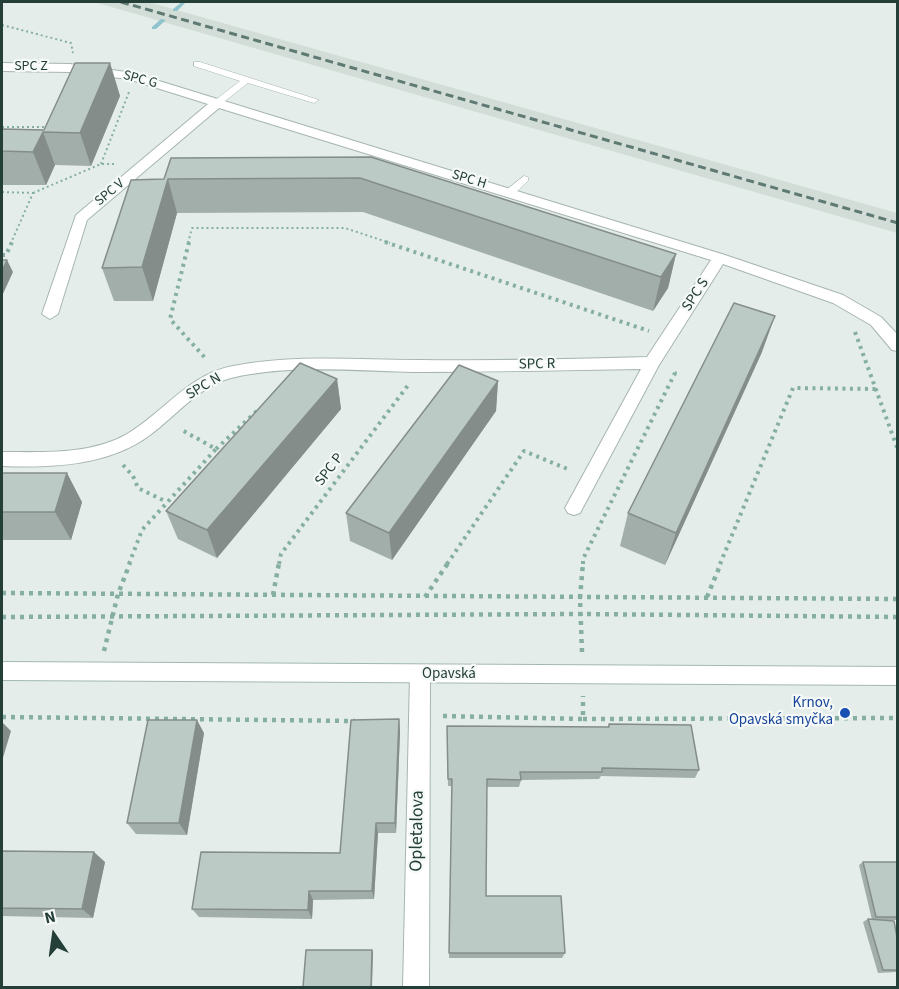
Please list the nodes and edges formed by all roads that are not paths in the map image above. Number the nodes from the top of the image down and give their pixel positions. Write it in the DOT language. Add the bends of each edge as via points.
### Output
graph roads {
  1 [pos="197,63"];
  2 [pos="2,67"];
  3 [pos="60,67"];
  4 [pos="247,80"];
  5 [pos="314,100"];
  6 [pos="218,103"];
  7 [pos="524,179"];
  8 [pos="509,193"];
  9 [pos="720,258"];
  10 [pos="50,314"];
  11 [pos="897,346"];
  12 [pos="652,363"];
  13 [pos="423,366"];
  14 [pos="2,459"];
  15 [pos="574,508"];
  16 [pos="2,671"];
  17 [pos="420,675"];
  18 [pos="897,676"];
  19 [pos="416,987"];
  1 -- 4 [label="lane"];
  2 -- 3 [label="street, SPC Z"];
  3 -- 6 [label="street, SPC G" via="135,78"];
  4 -- 5 [label="lane"];
  4 -- 6 [label="lane"];
  6 -- 8 [label="street, SPC H"];
  6 -- 10 [label="street, SPC V" via="81,218"];
  7 -- 8 [label="lane"];
  8 -- 9 [label="street, SPC H"];
  9 -- 11 [label="street" via="838,299 876,321"];
  9 -- 12 [label="street, SPC S"];
  12 -- 13 [label="street, SPC R"];
  12 -- 15 [label="street, SPC S"];
  13 -- 14 [label="street, SPC N" via="305,365 229,373 201,386 131,439 98,454 31,450"];
  16 -- 17 [label="street, Opavská"];
  17 -- 18 [label="street, Opavská"];
  17 -- 19 [label="street, Opletalova"];
}
